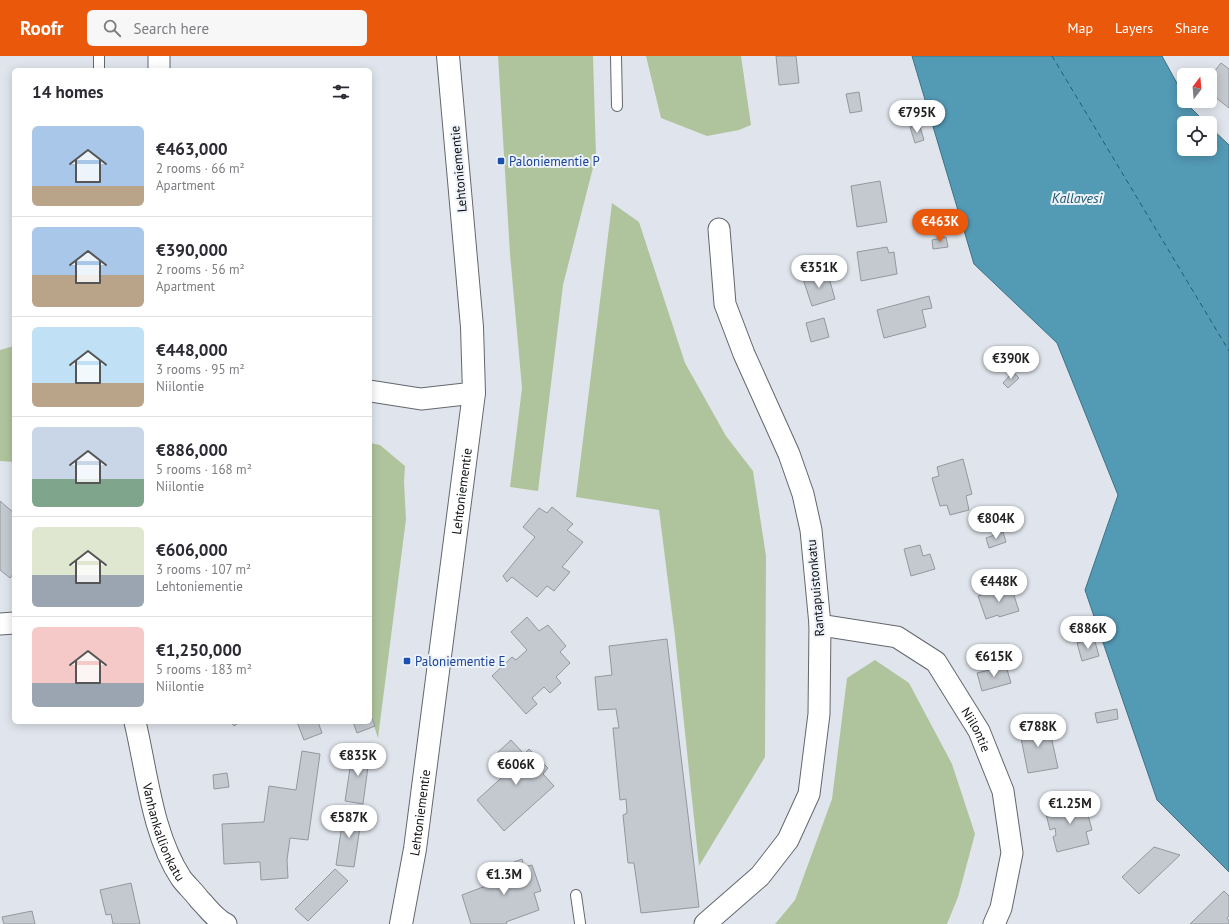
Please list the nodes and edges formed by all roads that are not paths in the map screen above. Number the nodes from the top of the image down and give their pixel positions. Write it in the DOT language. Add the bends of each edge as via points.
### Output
graph roads {
  1 [pos="99,56"];
  2 [pos="159,56"];
  3 [pos="448,56"];
  4 [pos="616,56"];
  5 [pos="99,68"];
  6 [pos="159,68"];
  7 [pos="617,106"];
  8 [pos="719,229"];
  9 [pos="372,391"];
  10 [pos="474,394"];
  11 [pos="12,623"];
  12 [pos="0,624"];
  13 [pos="820,625"];
  14 [pos="135,724"];
  15 [pos="576,895"];
  16 [pos="580,923"];
  17 [pos="226,924"];
  18 [pos="401,924"];
  19 [pos="705,924"];
  20 [pos="994,924"];
  1 -- 5 [label="lane"];
  2 -- 6 [label="street"];
  3 -- 10 [label="main road, Lehtoniementie" via="472,327"];
  4 -- 7 [label="lane"];
  8 -- 13 [label="street, Rantapuistonkatu" via="725,304 744,354 789,454 803,494 811,530"];
  9 -- 10 [label="street" via="421,399"];
  10 -- 18 [label="main road, Lehtoniementie" via="415,849"];
  11 -- 12 [label="street"];
  13 -- 19 [label="street, Rantapuistonkatu" via="818,714 809,794 788,840 760,876"];
  13 -- 20 [label="street, Niilontie" via="897,637 936,662 979,731 1003,791 1012,853 1001,908"];
  14 -- 17 [label="street, Vanhankallionkatu" via="154,812 165,847 181,878"];
  15 -- 16 [label="lane"];
}
